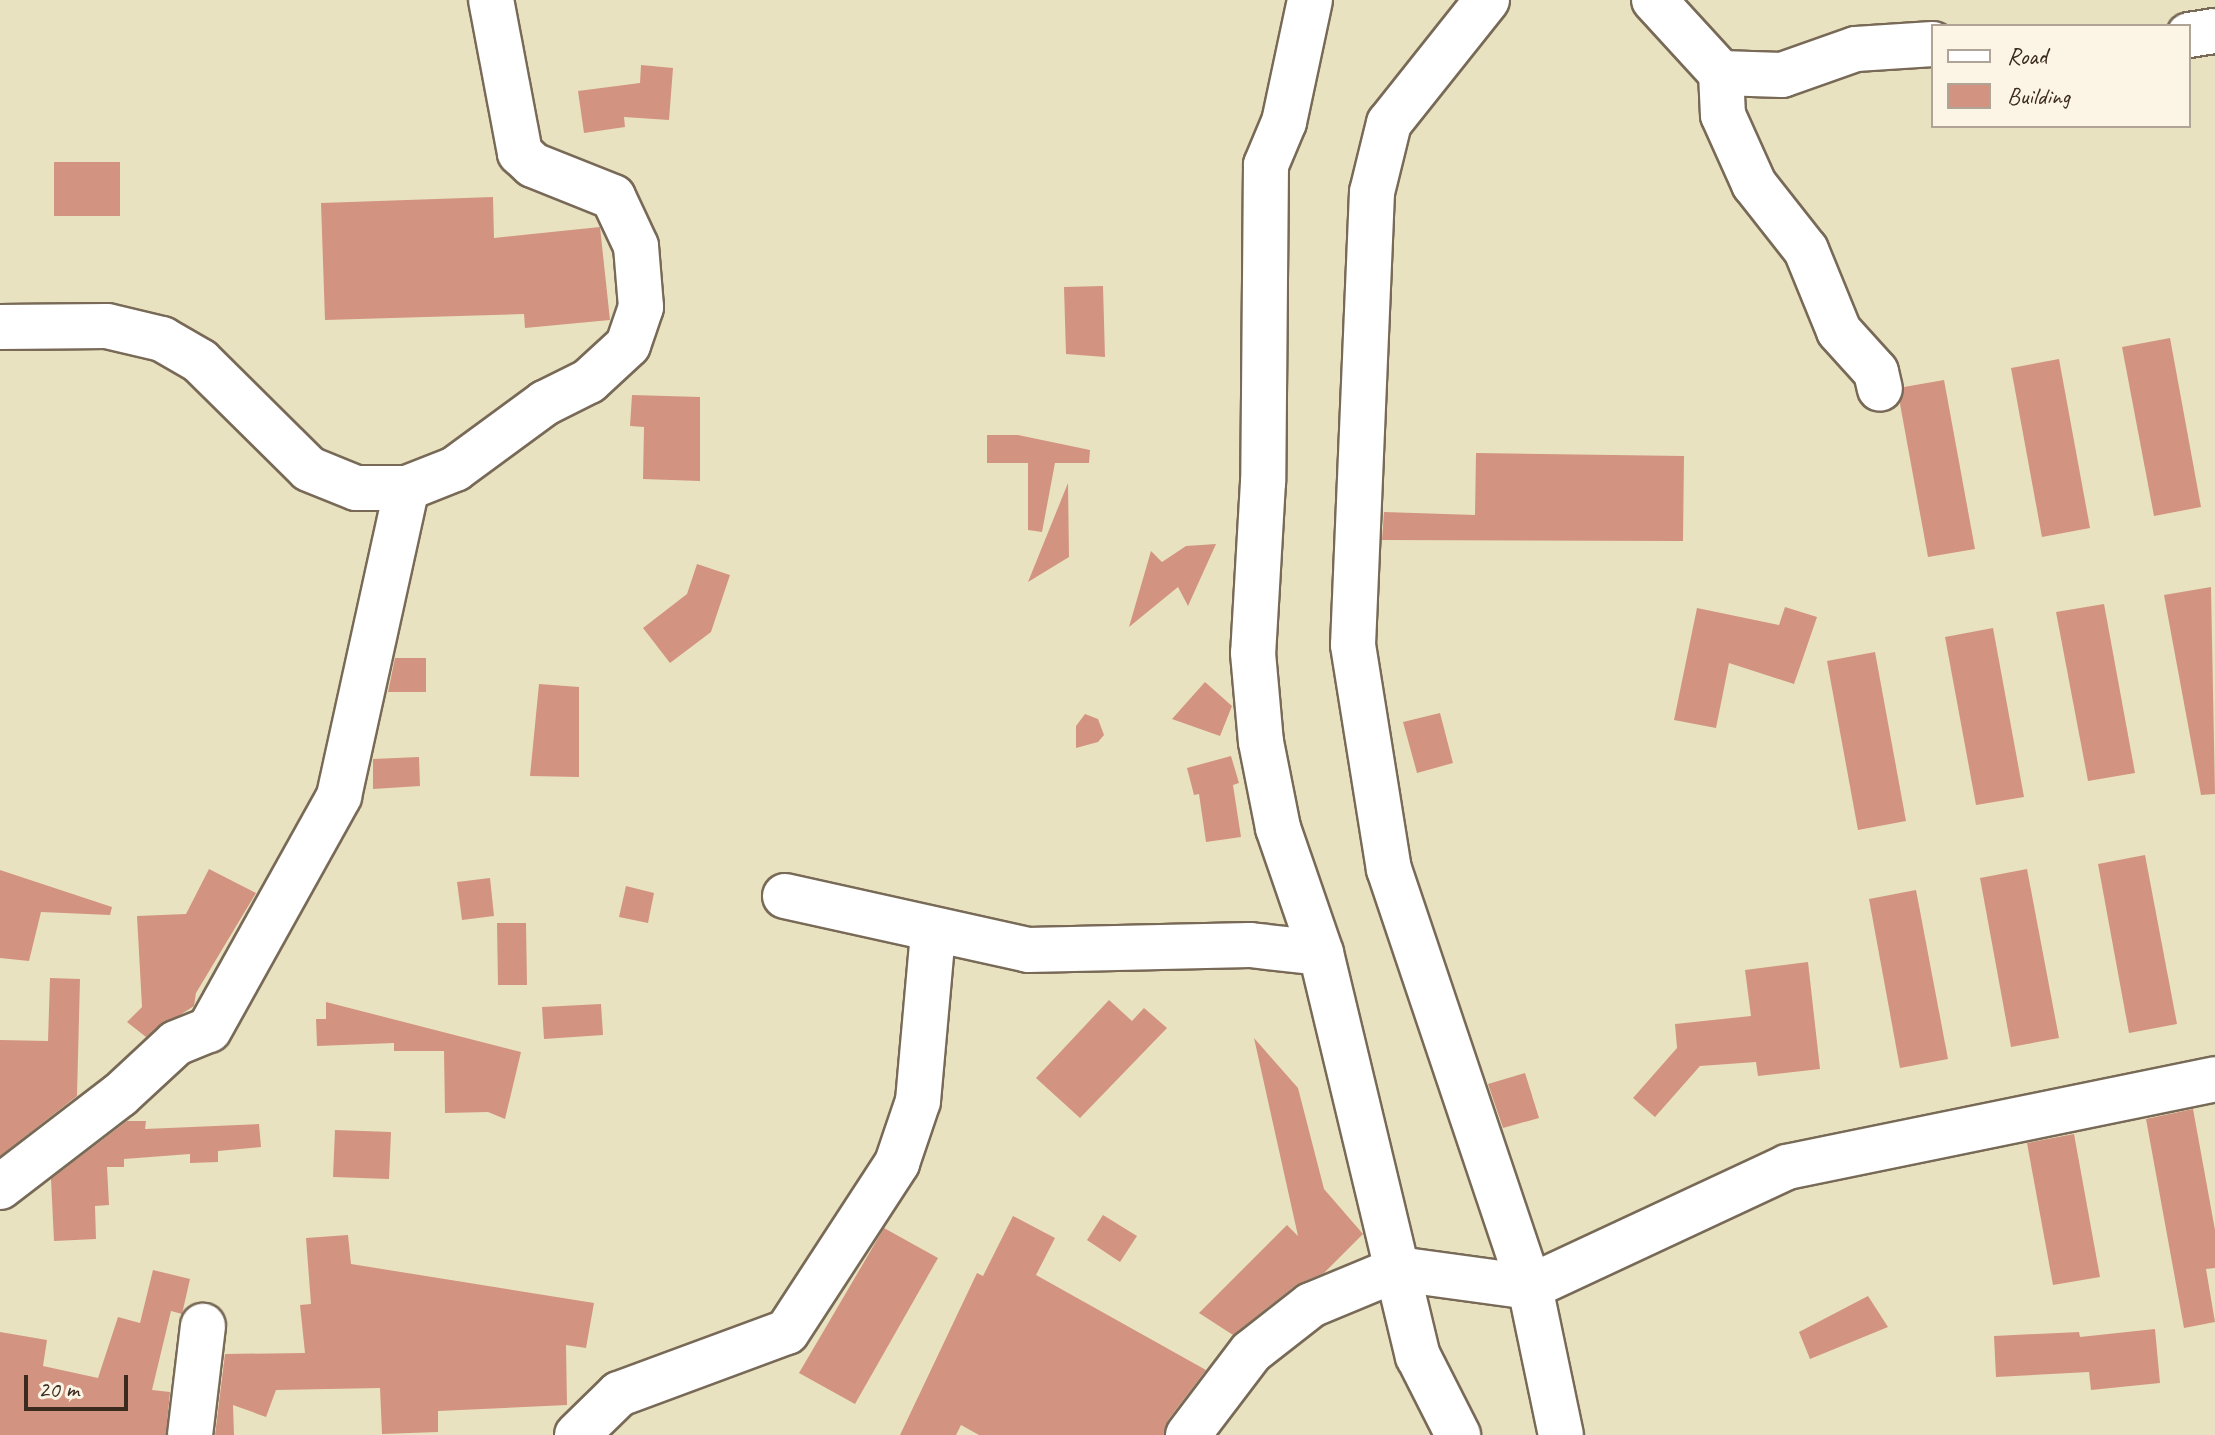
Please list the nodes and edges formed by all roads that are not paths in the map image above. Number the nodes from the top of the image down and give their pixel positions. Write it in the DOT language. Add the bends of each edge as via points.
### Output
graph roads {
  1 [pos="491,0"];
  2 [pos="1310,0"];
  3 [pos="1487,0"];
  4 [pos="1654,0"];
  5 [pos="2215,31"];
  6 [pos="2191,35"];
  7 [pos="1931,44"];
  8 [pos="1721,73"];
  9 [pos="0,327"];
  10 [pos="1880,389"];
  11 [pos="407,488"];
  12 [pos="785,896"];
  13 [pos="933,932"];
  14 [pos="1321,953"];
  15 [pos="2215,1079"];
  16 [pos="0,1187"];
  17 [pos="1398,1269"];
  18 [pos="1530,1287"];
  19 [pos="203,1326"];
  20 [pos="190,1435"];
  21 [pos="577,1435"];
  22 [pos="1188,1435"];
  23 [pos="1458,1435"];
  24 [pos="1561,1435"];
  1 -- 11 [label="street" via="520,153 533,165 613,197 636,246 641,307 628,345 589,381 545,403 455,469"];
  2 -- 14 [label="street" via="1284,122 1266,165 1263,482 1253,653 1261,742 1278,828"];
  3 -- 18 [label="street" via="1389,123 1372,192 1353,645 1389,869"];
  4 -- 8 [label="street"];
  5 -- 6 [label="street"];
  7 -- 8 [label="street" via="1856,49 1782,75"];
  8 -- 10 [label="street" via="1723,115 1754,184 1806,250 1839,331 1876,372"];
  9 -- 11 [label="street" via="107,326 162,339 200,361 309,469 356,488"];
  11 -- 16 [label="street" via="339,796 209,1030 176,1043 120,1095"];
  12 -- 13 [label="street"];
  13 -- 14 [label="street" via="1028,950 1221,945"];
  13 -- 21 [label="street" via="918,1101 897,1163 787,1332 619,1394"];
  14 -- 17 [label="street"];
  15 -- 18 [label="street" via="1787,1167"];
  17 -- 18 [label="street"];
  17 -- 22 [label="street" via="1311,1305 1251,1352"];
  17 -- 23 [label="street" via="1418,1356"];
  18 -- 24 [label="street"];
  19 -- 20 [label="street"];
}
